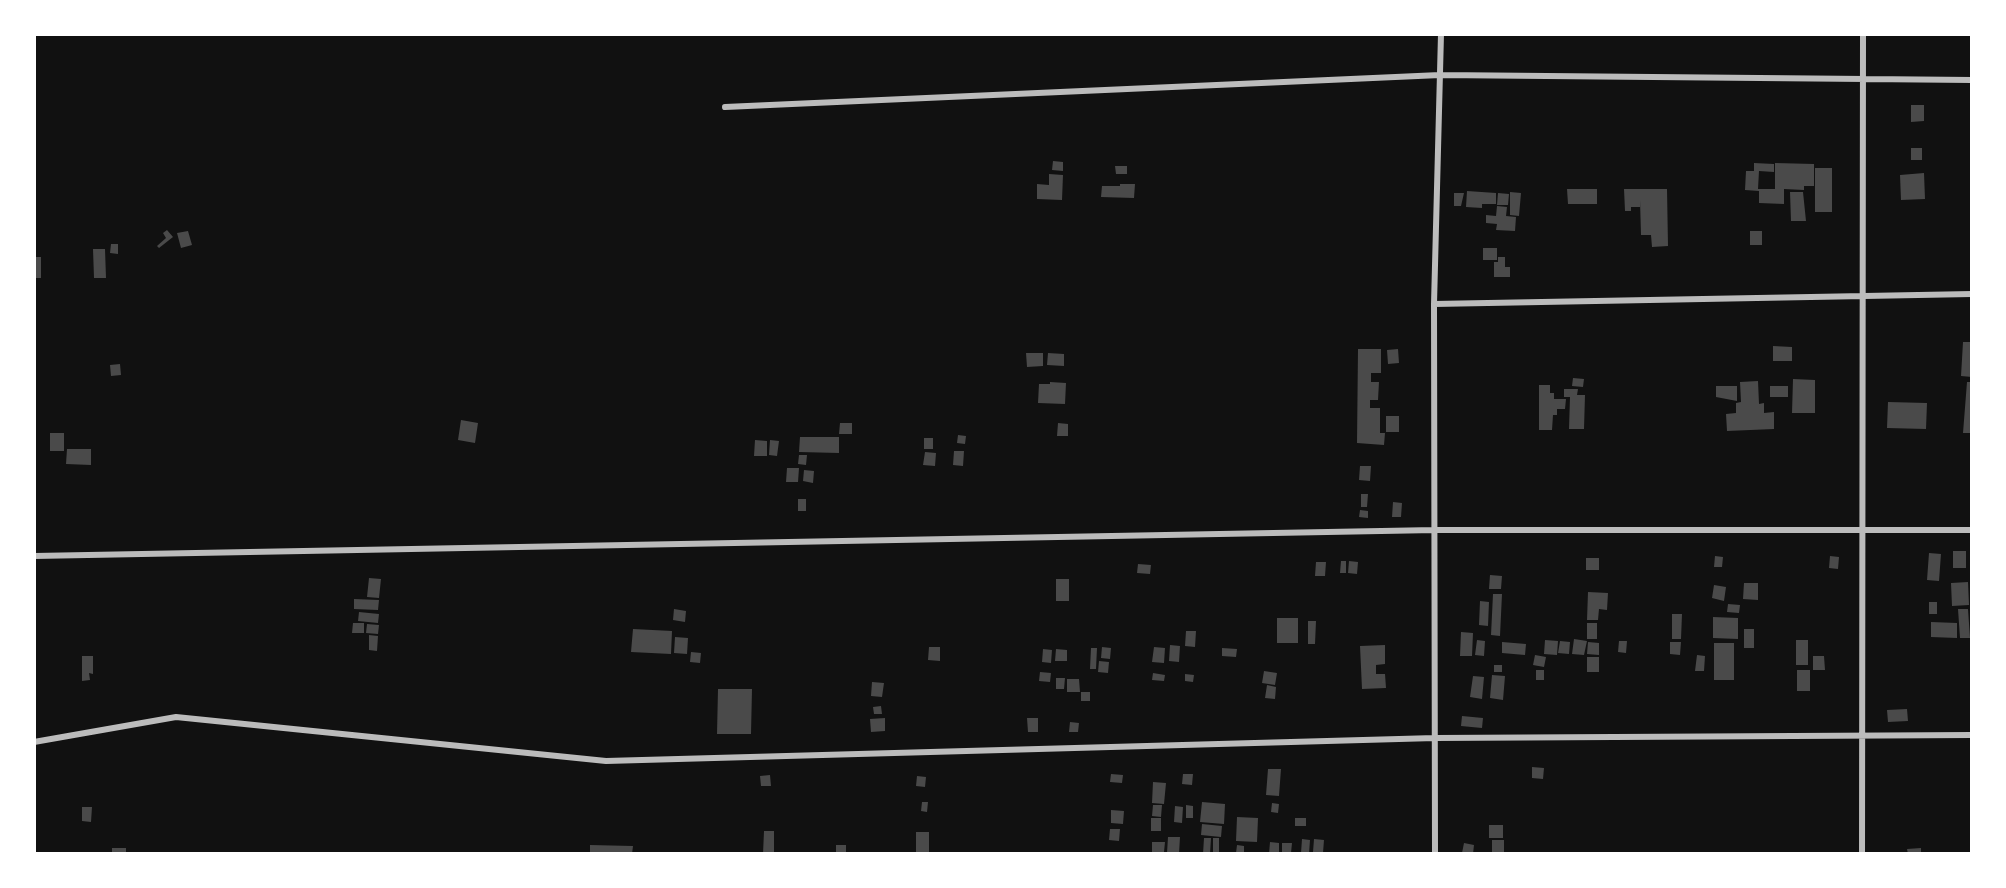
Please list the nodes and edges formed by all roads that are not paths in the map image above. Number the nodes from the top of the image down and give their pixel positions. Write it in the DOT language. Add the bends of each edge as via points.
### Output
graph roads {
  1 [pos="1441,34"];
  2 [pos="1863,34"];
  3 [pos="1440,75"];
  4 [pos="1863,79"];
  5 [pos="1971,80"];
  6 [pos="724,107"];
  7 [pos="1971,294"];
  8 [pos="1863,296"];
  9 [pos="1434,304"];
  10 [pos="1435,530"];
  11 [pos="1971,530"];
  12 [pos="1863,531"];
  13 [pos="34,556"];
  14 [pos="1863,735"];
  15 [pos="1971,735"];
  16 [pos="1435,738"];
  17 [pos="34,742"];
  18 [pos="1435,854"];
  19 [pos="1862,854"];
  1 -- 3 [label="street"];
  2 -- 4 [label="street"];
  3 -- 4 [label="street"];
  3 -- 6 [label="street"];
  3 -- 9 [label="street"];
  4 -- 5 [label="street"];
  4 -- 8 [label="street"];
  7 -- 8 [label="street"];
  8 -- 9 [label="street"];
  8 -- 12 [label="street"];
  9 -- 10 [label="street"];
  10 -- 12 [label="street"];
  10 -- 13 [label="street"];
  10 -- 16 [label="street"];
  11 -- 12 [label="street"];
  12 -- 14 [label="street"];
  14 -- 15 [label="street"];
  14 -- 16 [label="street"];
  14 -- 19 [label="street"];
  16 -- 17 [label="street" via="606,761 176,717"];
  16 -- 18 [label="street"];
}
